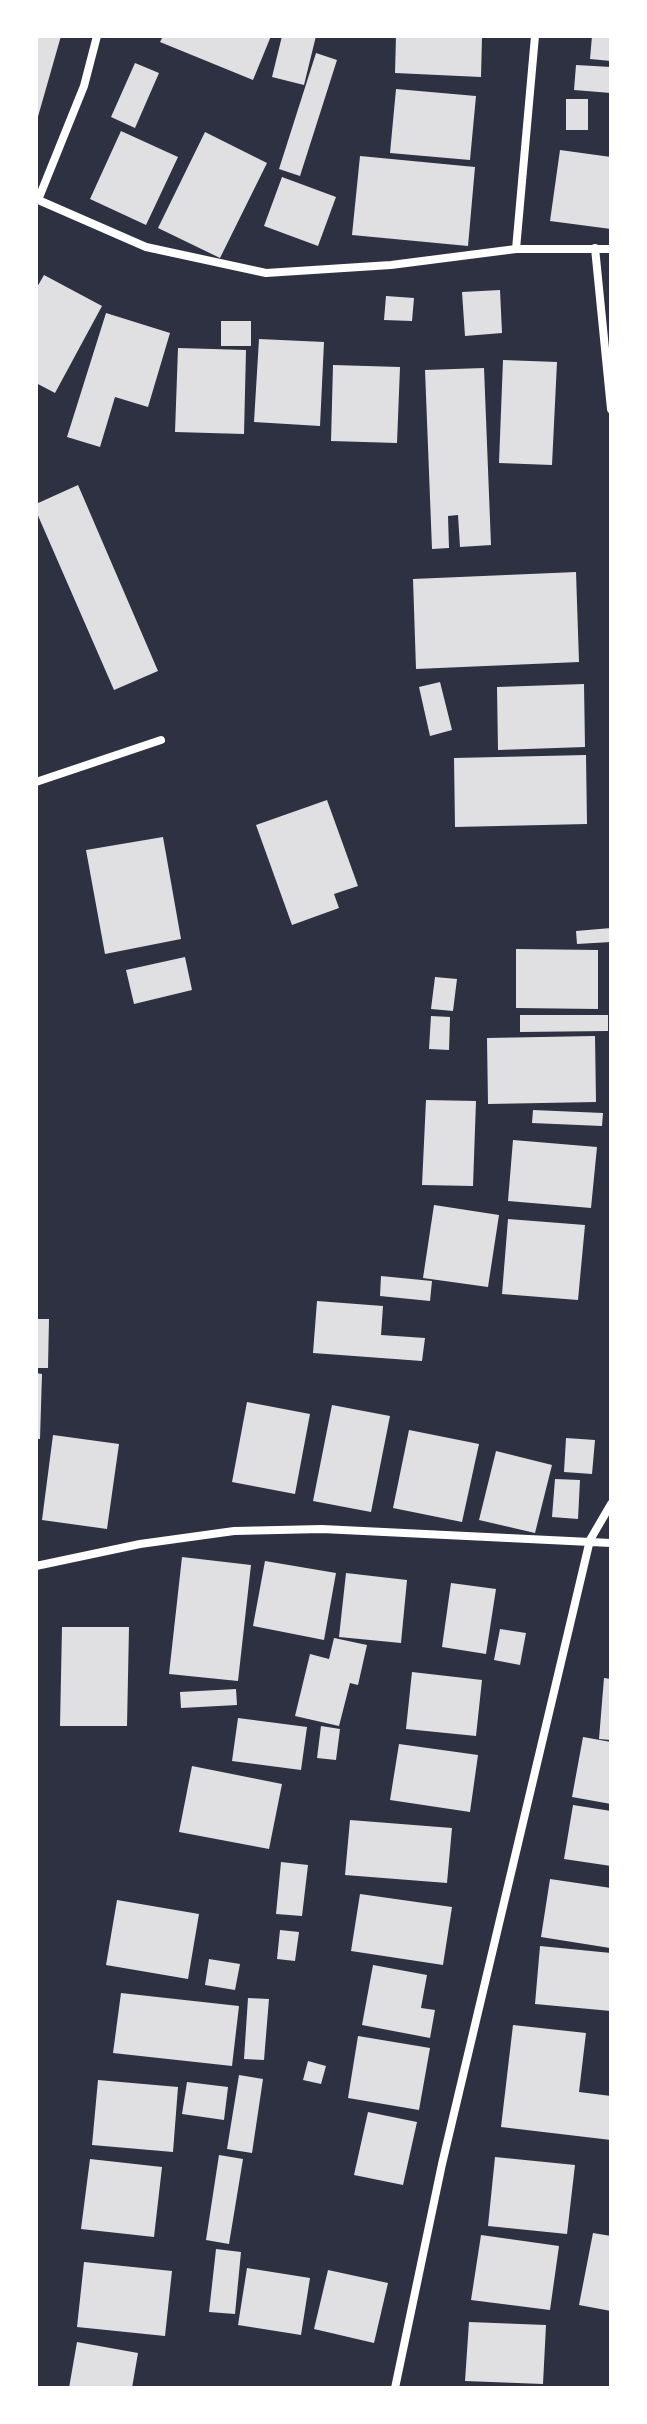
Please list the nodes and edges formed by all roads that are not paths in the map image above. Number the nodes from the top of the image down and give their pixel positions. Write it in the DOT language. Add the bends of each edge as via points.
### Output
graph roads {
  1 [pos="97,36"];
  2 [pos="535,36"];
  3 [pos="37,200"];
  4 [pos="595,248"];
  5 [pos="516,249"];
  6 [pos="611,249"];
  7 [pos="611,409"];
  8 [pos="161,740"];
  9 [pos="36,782"];
  10 [pos="611,1504"];
  11 [pos="590,1540"];
  12 [pos="611,1543"];
  13 [pos="36,1566"];
  14 [pos="395,2388"];
  1 -- 3 [label="street" via="84,86"];
  2 -- 5 [label="street"];
  3 -- 5 [label="street" via="146,247 266,273"];
  4 -- 5 [label="street"];
  4 -- 6 [label="street"];
  4 -- 7 [label="street"];
  8 -- 9 [label="street"];
  10 -- 11 [label="street"];
  11 -- 12 [label="street"];
  11 -- 13 [label="street" via="322,1529 234,1531"];
  11 -- 14 [label="street" via="442,2164"];
}
